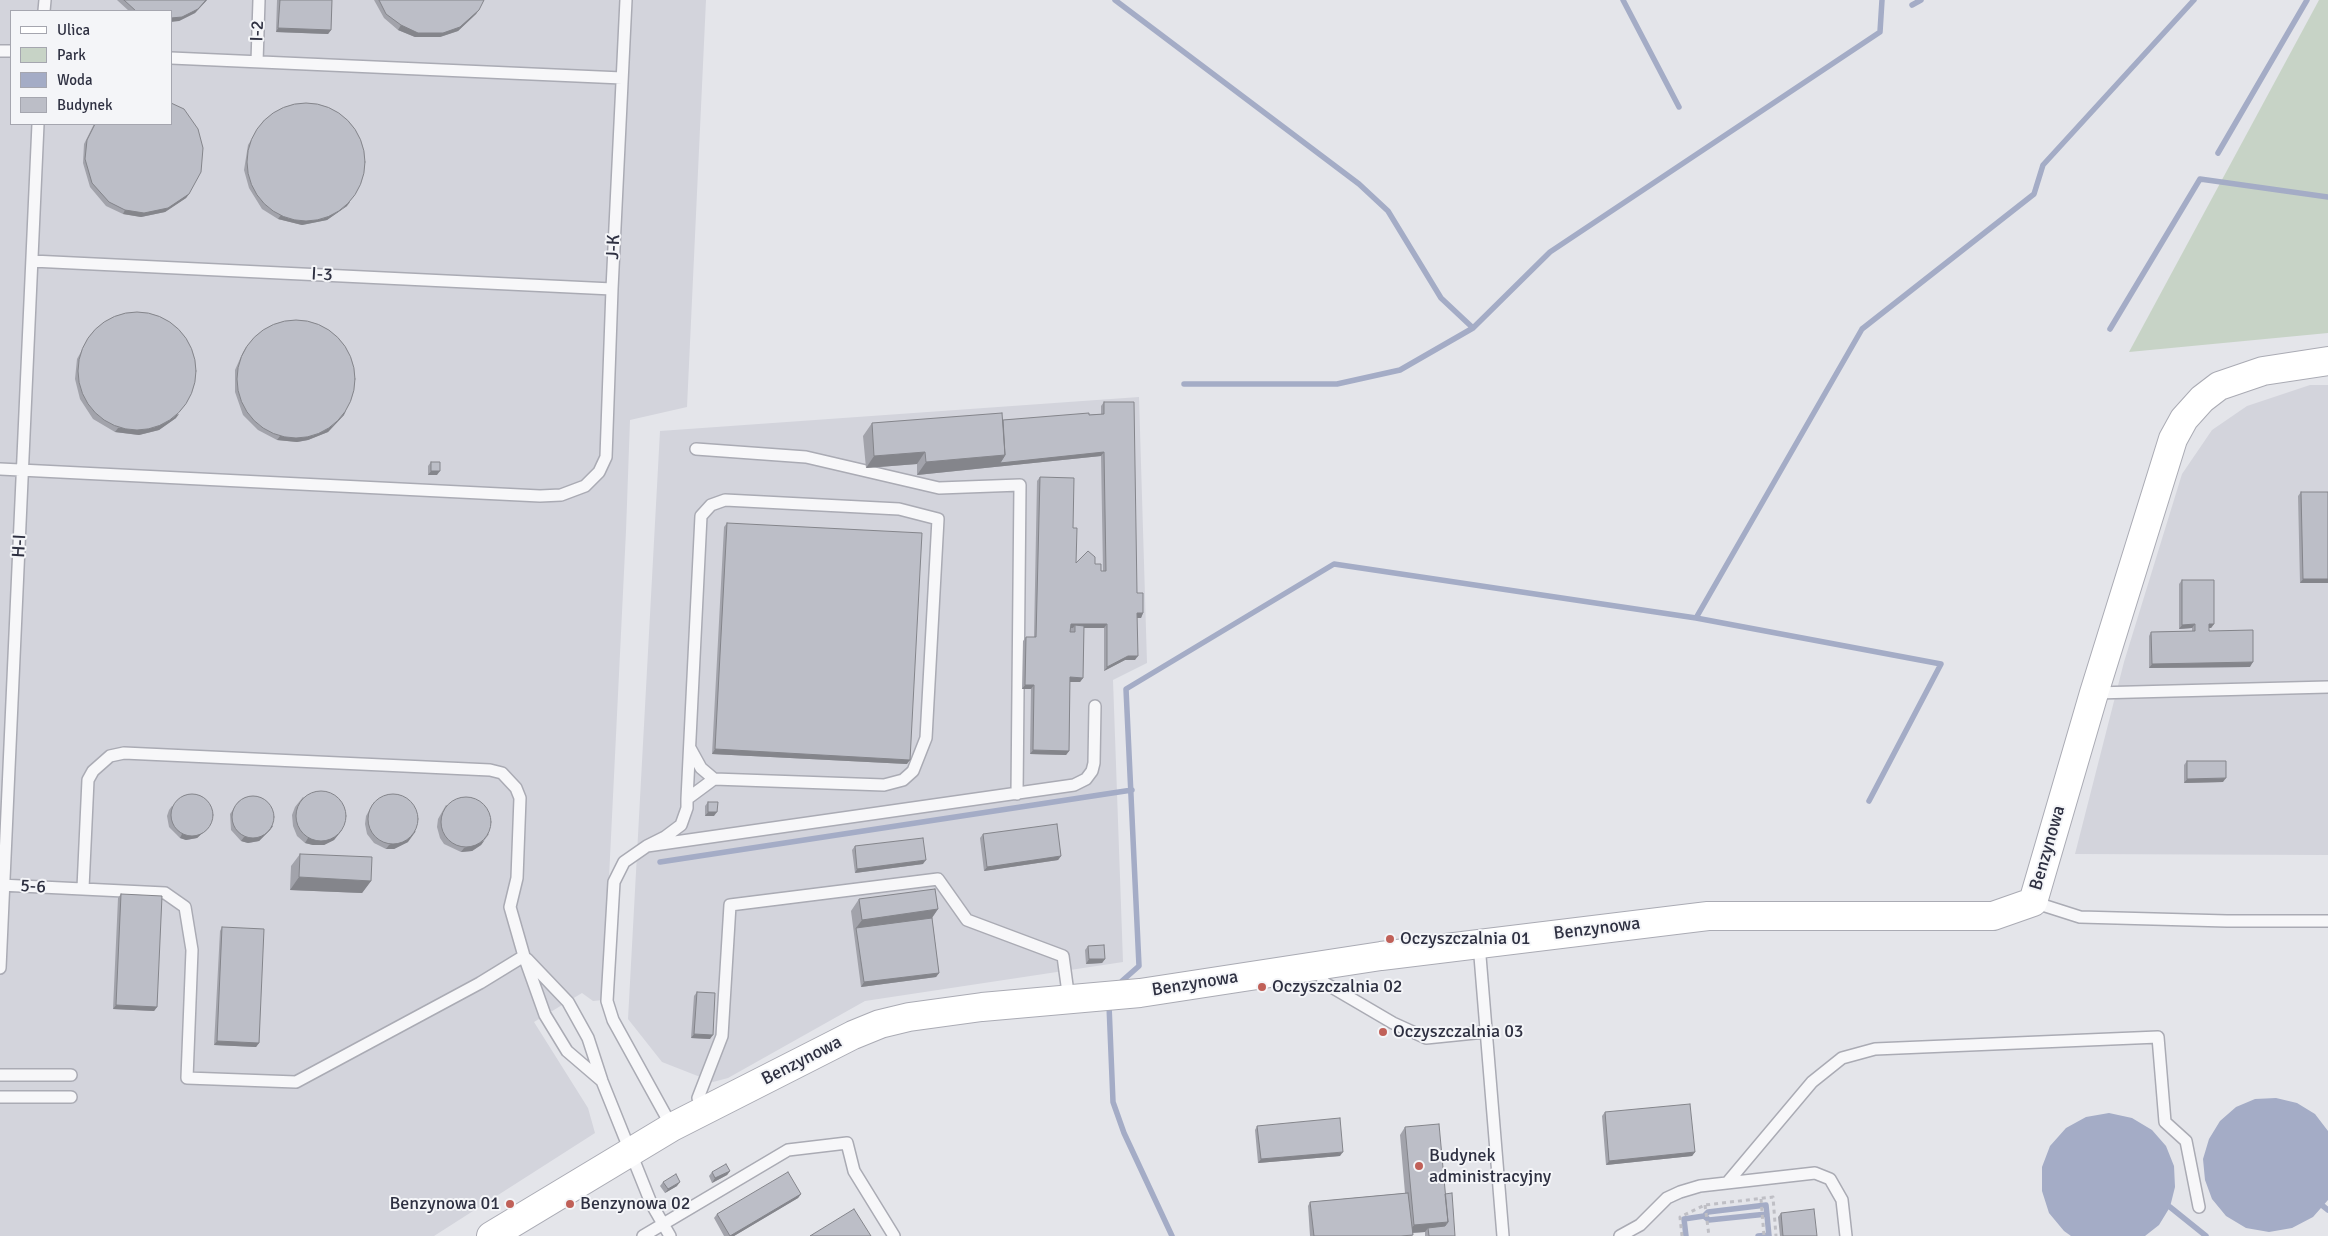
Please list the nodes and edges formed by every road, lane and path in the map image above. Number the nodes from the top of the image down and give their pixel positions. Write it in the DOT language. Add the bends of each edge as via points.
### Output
graph roads {
  1 [pos="259,0"];
  2 [pos="626,0"];
  3 [pos="172,58"];
  4 [pos="257,62"];
  5 [pos="622,78"];
  6 [pos="38,125"];
  7 [pos="32,261"];
  8 [pos="612,289"];
  9 [pos="2328,360"];
  10 [pos="696,449"];
  11 [pos="0,469"];
  12 [pos="23,470"];
  13 [pos="2328,688"];
  14 [pos="2094,693"];
  15 [pos="1095,706"];
  16 [pos="690,748"];
  17 [pos="714,779"];
  18 [pos="1017,794"];
  19 [pos="688,799"];
  20 [pos="647,846"];
  21 [pos="2,886"];
  22 [pos="83,888"];
  23 [pos="2033,902"];
  24 [pos="2328,921"];
  25 [pos="1478,942"];
  26 [pos="524,956"];
  27 [pos="1321,965"];
  28 [pos="0,968"];
  29 [pos="1069,1000"];
  30 [pos="1485,1032"];
  31 [pos="0,1075"];
  32 [pos="71,1075"];
  33 [pos="602,1081"];
  34 [pos="0,1096"];
  35 [pos="71,1097"];
  36 [pos="706,1111"];
  37 [pos="672,1127"];
  38 [pos="630,1151"];
  39 [pos="1727,1183"];
  40 [pos="1760,1198"];
  41 [pos="1705,1205"];
  42 [pos="2199,1207"];
  43 [pos="663,1224"];
  44 [pos="1764,1234"];
  45 [pos="491,1236"];
  46 [pos="643,1236"];
  47 [pos="670,1236"];
  48 [pos="894,1236"];
  49 [pos="1503,1236"];
  50 [pos="1620,1236"];
  51 [pos="1682,1236"];
  52 [pos="1709,1236"];
  53 [pos="1776,1236"];
  54 [pos="1846,1236"];
  1 -- 4 [label="lane, I-2"];
  2 -- 5 [label="lane, J-K"];
  3 -- 4 [label="lane"];
  4 -- 5 [label="lane"];
  5 -- 8 [label="lane, J-K"];
  6 -- 7 [label="lane, H-I"];
  7 -- 8 [label="lane, I-3"];
  7 -- 12 [label="lane, H-I"];
  8 -- 12 [label="lane, J-K" via="606,457 599,472 585,486 561,495"];
  9 -- 14 [label="street, Benzynowa" via="2263,371 2219,386 2184,419 2166,458"];
  10 -- 18 [label="lane" via="806,457 939,488 1020,485"];
  11 -- 12 [label="lane"];
  12 -- 21 [label="lane, H-I"];
  13 -- 14 [label="lane"];
  14 -- 23 [label="street, Benzynowa"];
  15 -- 18 [label="lane" via="1094,763 1086,779 1074,785"];
  16 -- 17 [label="lane" via="701,768"];
  16 -- 17 [label="lane" via="701,516 711,505 725,500 899,509 938,519 926,738 913,771 903,780 884,785"];
  16 -- 19 [label="lane"];
  17 -- 19 [label="lane"];
  18 -- 20 [label="lane"];
  19 -- 20 [label="lane" via="681,826"];
  20 -- 37 [label="lane" via="624,862 614,882 607,1001 613,1020"];
  21 -- 22 [label="lane, 5-6"];
  21 -- 28 [label="lane, H-I"];
  22 -- 26 [label="lane, 5-6" via="165,893 185,907 192,950 187,1078 296,1082"];
  22 -- 26 [label="lane" via="88,780 110,756 124,753 490,770 502,773 510,780 520,798 517,878 510,907"];
  23 -- 24 [label="lane" via="2080,917"];
  23 -- 25 [label="street, Benzynowa" via="1993,916 1708,916"];
  25 -- 27 [label="street, Benzynowa"];
  25 -- 30 [label="lane"];
  26 -- 33 [label="lane" via="568,1002 588,1038"];
  26 -- 33 [label="lane" via="545,1015 567,1051"];
  27 -- 29 [label="street, Benzynowa" via="1140,993"];
  27 -- 30 [label="lane" via="1323,982 1393,1023 1426,1038"];
  29 -- 36 [label="street, Benzynowa" via="943,1011 880,1024"];
  29 -- 36 [label="lane" via="1063,956 967,920 938,879 730,905 722,1036 698,1098"];
  30 -- 49 [label="lane"];
  31 -- 32 [label="lane"];
  33 -- 38 [label="lane"];
  34 -- 35 [label="lane"];
  36 -- 37 [label="street, Benzynowa"];
  37 -- 38 [label="street, Benzynowa"];
  38 -- 43 [label="lane"];
  38 -- 45 [label="street, Benzynowa"];
  39 -- 42 [label="lane" via="1812,1082 1842,1058 1875,1050 2158,1037 2165,1122 2186,1141"];
  39 -- 50 [label="lane" via="1700,1186 1667,1198 1640,1225"];
  39 -- 54 [label="lane" via="1815,1173 1830,1179 1842,1200"];
  40 -- 41 [label="path"];
  40 -- 44 [label="path"];
  40 -- 53 [label="path" via="1773,1197"];
  41 -- 51 [label="path" via="1680,1217"];
  41 -- 52 [label="path"];
  43 -- 46 [label="lane"];
  43 -- 47 [label="lane"];
  43 -- 48 [label="lane" via="788,1150 846,1142 854,1171"];
}
